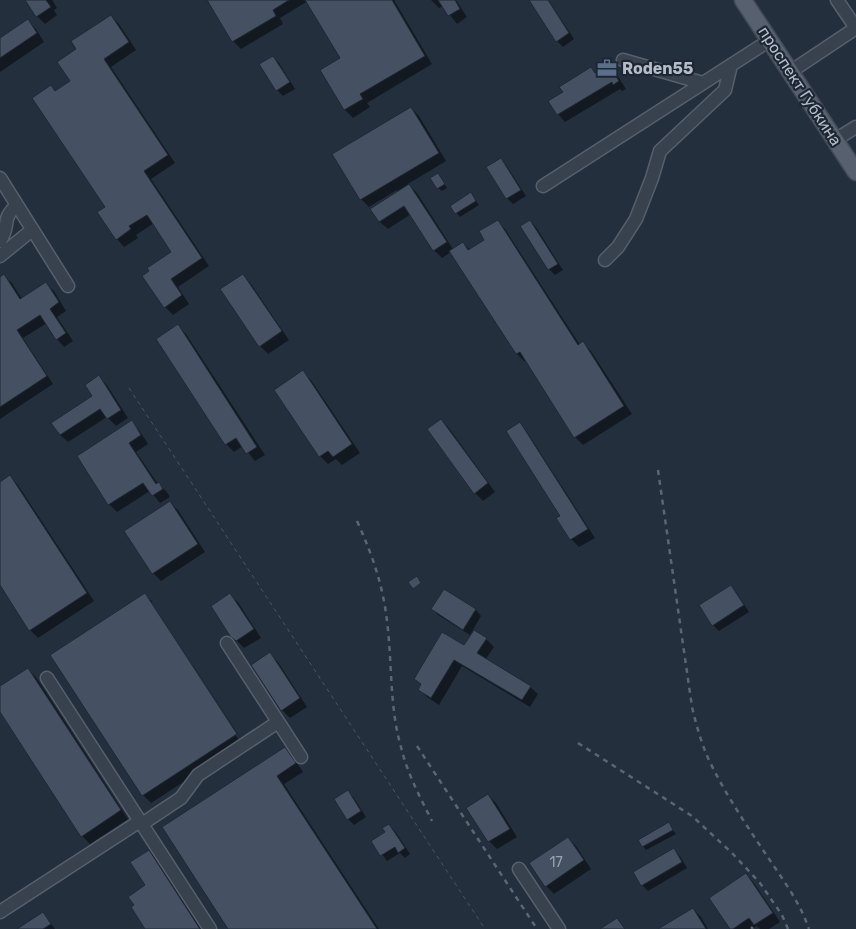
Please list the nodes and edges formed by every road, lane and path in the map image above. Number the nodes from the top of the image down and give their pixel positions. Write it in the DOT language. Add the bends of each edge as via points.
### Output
graph roads {
  1 [pos="743,0"];
  2 [pos="838,0"];
  3 [pos="856,28"];
  4 [pos="770,40"];
  5 [pos="623,60"];
  6 [pos="731,65"];
  7 [pos="790,72"];
  8 [pos="703,83"];
  9 [pos="856,127"];
  10 [pos="835,140"];
  11 [pos="856,172"];
  12 [pos="0,178"];
  13 [pos="543,186"];
  14 [pos="17,205"];
  15 [pos="32,230"];
  16 [pos="0,241"];
  17 [pos="0,256"];
  18 [pos="604,260"];
  19 [pos="68,286"];
  20 [pos="129,388"];
  21 [pos="227,643"];
  22 [pos="47,678"];
  23 [pos="278,722"];
  24 [pos="301,757"];
  25 [pos="141,822"];
  26 [pos="519,869"];
  27 [pos="0,912"];
  28 [pos="210,929"];
  29 [pos="485,929"];
  30 [pos="559,929"];
  1 -- 4 [label="main road, проспект Губкина"];
  2 -- 3 [label="street"];
  3 -- 7 [label="street"];
  4 -- 6 [label="street"];
  4 -- 7 [label="main road, проспект Губкина"];
  5 -- 8 [label="street"];
  6 -- 8 [label="street"];
  6 -- 18 [label="street" via="725,90 660,151 636,218 618,247"];
  7 -- 10 [label="main road, проспект Губкина"];
  8 -- 13 [label="street"];
  9 -- 10 [label="street"];
  10 -- 11 [label="main road, проспект Губкина"];
  12 -- 14 [label="street"];
  14 -- 15 [label="street"];
  14 -- 16 [label="street" via="5,216"];
  15 -- 17 [label="street"];
  15 -- 19 [label="street"];
  20 -- 29 [label="path"];
  21 -- 23 [label="street"];
  22 -- 25 [label="street"];
  23 -- 24 [label="street"];
  23 -- 25 [label="street" via="198,775 181,798"];
  25 -- 27 [label="street"];
  25 -- 28 [label="street"];
  26 -- 30 [label="street"];
}
